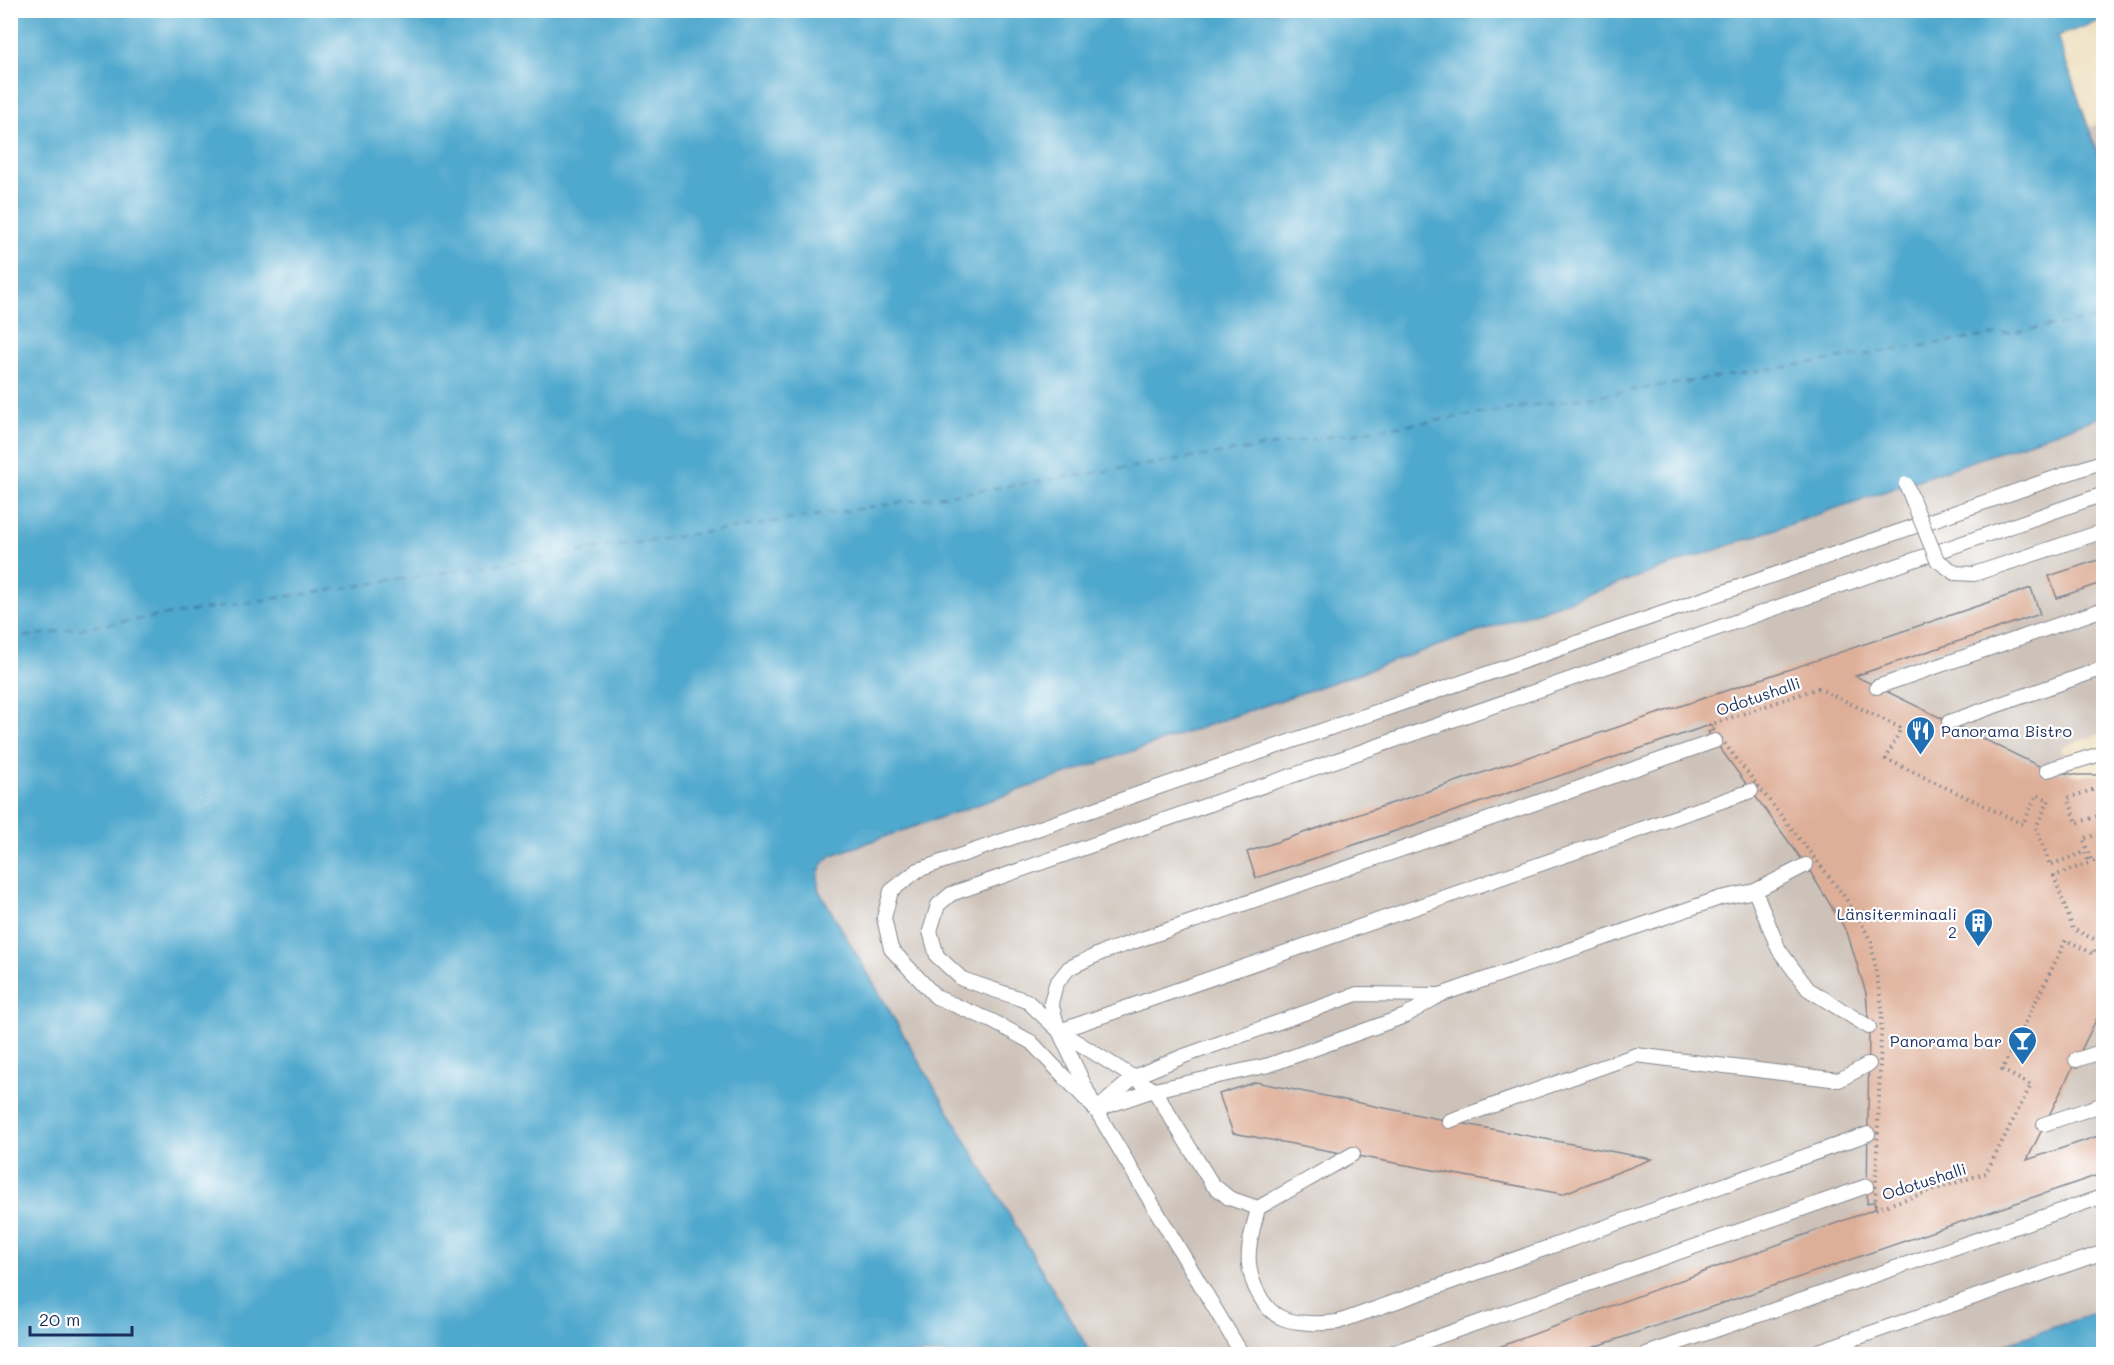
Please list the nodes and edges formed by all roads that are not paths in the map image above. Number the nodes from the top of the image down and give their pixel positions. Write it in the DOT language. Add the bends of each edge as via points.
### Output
graph roads {
  1 [pos="2103,461"];
  2 [pos="1906,484"];
  3 [pos="2103,494"];
  4 [pos="2103,531"];
  5 [pos="2103,609"];
  6 [pos="2103,668"];
  7 [pos="1877,687"];
  8 [pos="1949,722"];
  9 [pos="1715,741"];
  10 [pos="2103,753"];
  11 [pos="2047,771"];
  12 [pos="1751,791"];
  13 [pos="1806,865"];
  14 [pos="1755,891"];
  15 [pos="1440,995"];
  16 [pos="1869,1027"];
  17 [pos="1059,1030"];
  18 [pos="2103,1051"];
  19 [pos="2076,1060"];
  20 [pos="1869,1064"];
  21 [pos="1134,1077"];
  22 [pos="1154,1090"];
  23 [pos="2103,1104"];
  24 [pos="1096,1110"];
  25 [pos="1449,1121"];
  26 [pos="2044,1124"];
  27 [pos="1868,1134"];
  28 [pos="1353,1154"];
  29 [pos="1867,1186"];
  30 [pos="2103,1196"];
  31 [pos="1258,1208"];
  32 [pos="2103,1252"];
  33 [pos="1242,1354"];
  34 [pos="1389,1354"];
  35 [pos="1646,1354"];
  36 [pos="1810,1354"];
  1 -- 24 [label="lane" via="918,870 891,891 884,918 891,949 936,997 1031,1042"];
  2 -- 4 [label="lane, bridge" via="1937,560 1955,573 1974,574"];
  3 -- 17 [label="lane" via="951,894 938,905 930,931 938,956 963,979 1027,1001"];
  5 -- 7 [label="lane"];
  6 -- 8 [label="lane"];
  9 -- 17 [label="lane" via="1101,953 1069,968 1056,984 1052,1003"];
  10 -- 11 [label="lane"];
  12 -- 17 [label="lane"];
  13 -- 14 [label="lane"];
  14 -- 15 [label="lane" via="1720,898"];
  14 -- 16 [label="lane" via="1779,950 1808,989"];
  15 -- 21 [label="lane" via="1357,994"];
  15 -- 22 [label="lane" via="1405,1016 1269,1065"];
  17 -- 21 [label="lane"];
  17 -- 24 [label="lane"];
  18 -- 19 [label="lane"];
  20 -- 25 [label="lane" via="1839,1080 1636,1055"];
  21 -- 22 [label="lane"];
  21 -- 24 [label="lane"];
  22 -- 24 [label="lane"];
  22 -- 31 [label="lane" via="1212,1185 1229,1198"];
  23 -- 26 [label="lane"];
  24 -- 33 [label="lane"];
  27 -- 31 [label="lane" via="1348,1319 1321,1325 1282,1318 1265,1304 1253,1283 1250,1243"];
  28 -- 31 [label="lane"];
  29 -- 34 [label="lane"];
  30 -- 35 [label="lane"];
  32 -- 36 [label="lane"];
}
